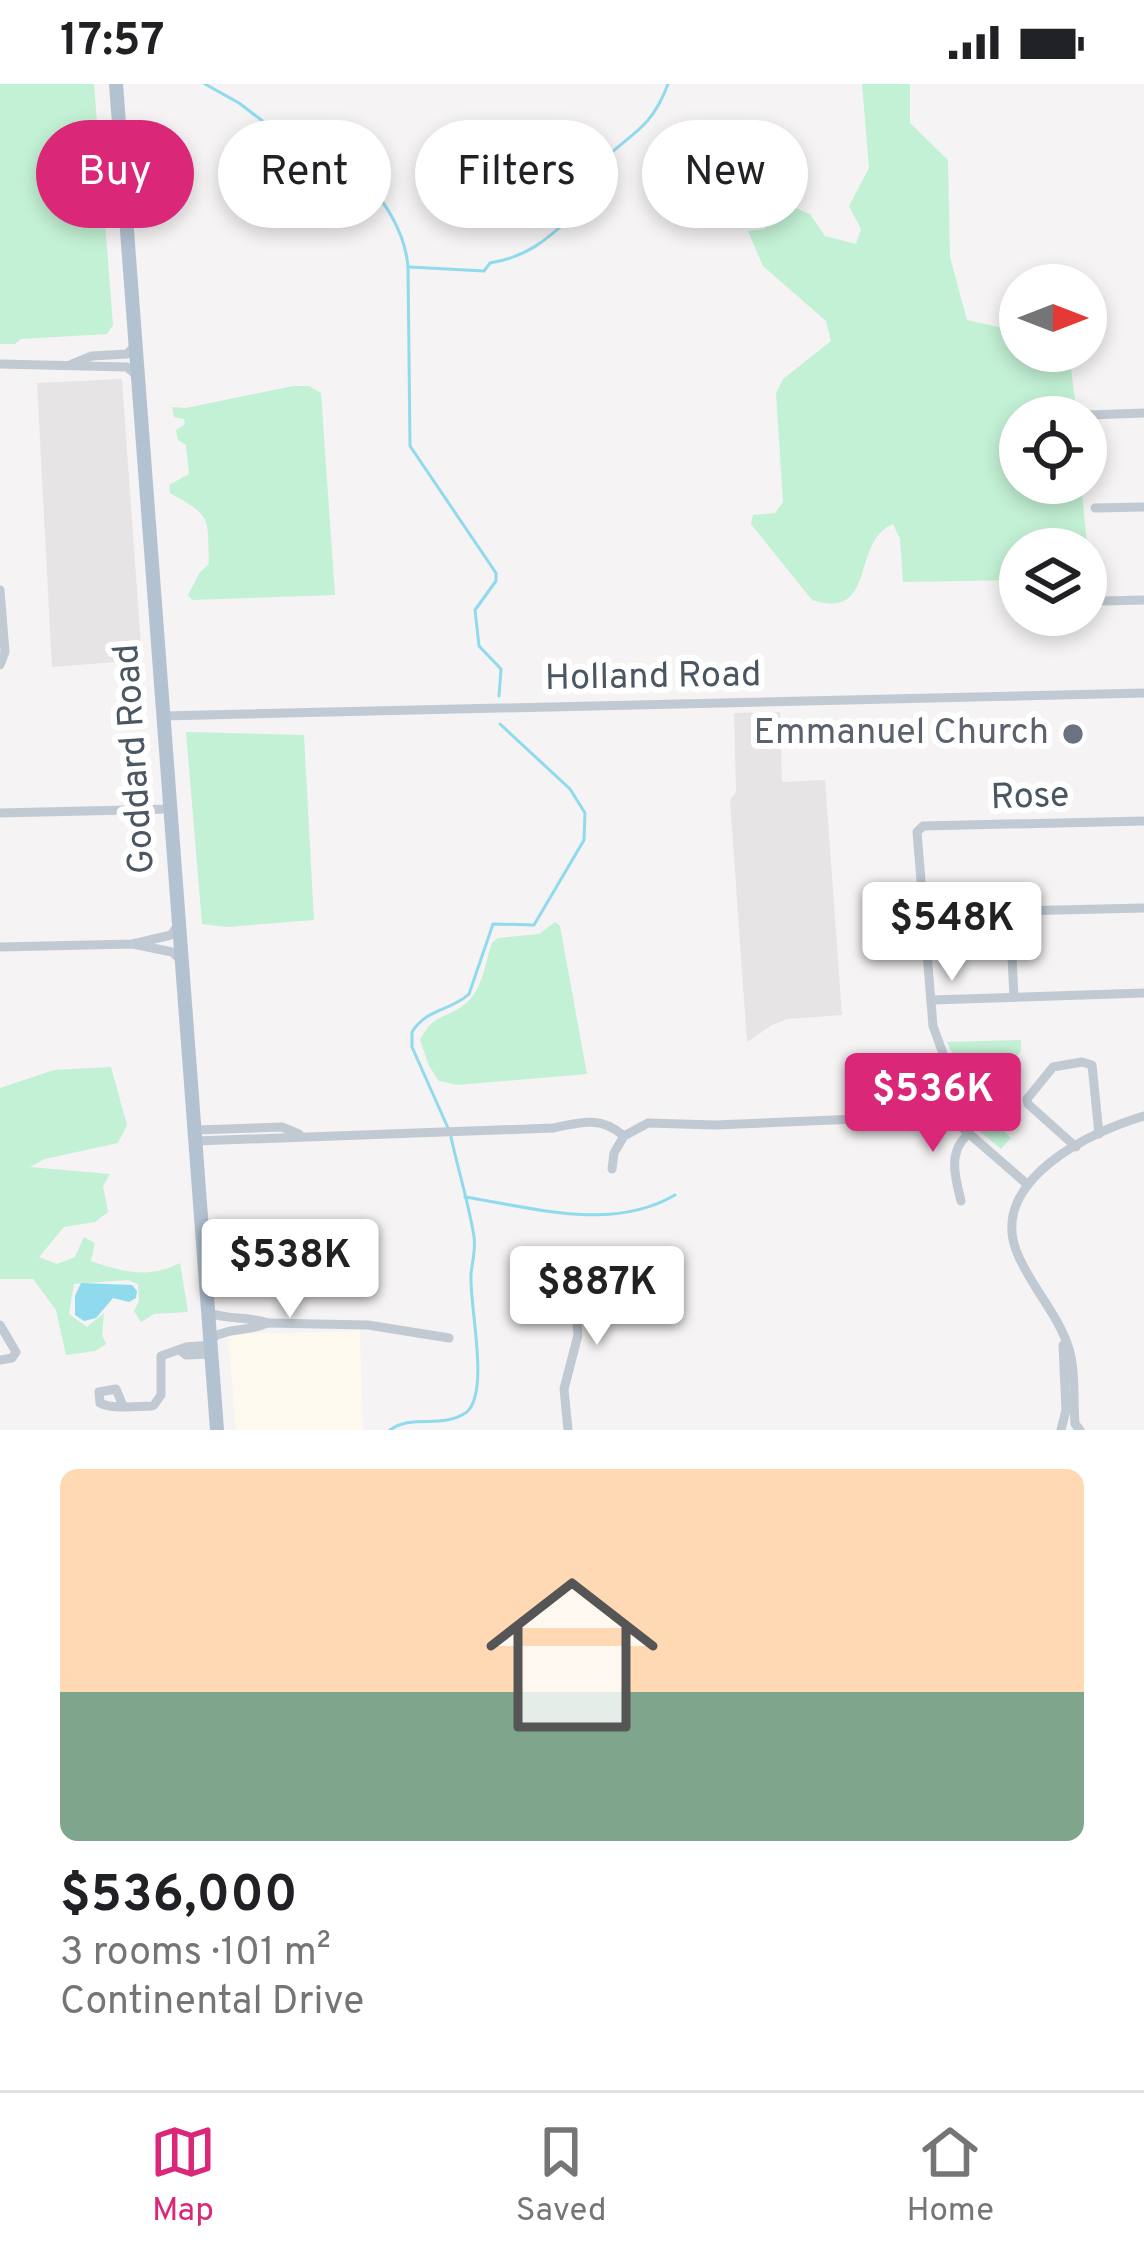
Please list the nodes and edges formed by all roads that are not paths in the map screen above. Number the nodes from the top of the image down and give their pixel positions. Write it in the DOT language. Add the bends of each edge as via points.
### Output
graph roads {
  1 [pos="116,84"];
  2 [pos="135,346"];
  3 [pos="0,364"];
  4 [pos="72,364"];
  5 [pos="137,376"];
  6 [pos="1144,413"];
  7 [pos="1107,414"];
  8 [pos="1144,507"];
  9 [pos="1095,508"];
  10 [pos="0,590"];
  11 [pos="1144,600"];
  12 [pos="1107,601"];
  13 [pos="0,665"];
  14 [pos="1144,693"];
  15 [pos="163,716"];
  16 [pos="170,809"];
  17 [pos="0,813"];
  18 [pos="1144,821"];
  19 [pos="1144,908"];
  20 [pos="179,924"];
  21 [pos="133,944"];
  22 [pos="0,947"];
  23 [pos="182,961"];
  24 [pos="1144,993"];
  25 [pos="1014,997"];
  26 [pos="931,1000"];
  27 [pos="1144,1116"];
  28 [pos="950,1120"];
  29 [pos="970,1133"];
  30 [pos="1099,1134"];
  31 [pos="195,1135"];
  32 [pos="624,1136"];
  33 [pos="1076,1148"];
  34 [pos="612,1169"];
  35 [pos="1028,1185"];
  36 [pos="961,1201"];
  37 [pos="572,1270"];
  38 [pos="209,1313"];
  39 [pos="268,1323"];
  40 [pos="0,1325"];
  41 [pos="1062,1334"];
  42 [pos="449,1338"];
  43 [pos="212,1346"];
  44 [pos="0,1360"];
  45 [pos="123,1406"];
  46 [pos="218,1430"];
  47 [pos="568,1430"];
  48 [pos="1061,1430"];
  49 [pos="1080,1430"];
  1 -- 2 [label="main road, Goddard Road"];
  2 -- 4 [label="street"];
  2 -- 5 [label="main road, Goddard Road"];
  3 -- 4 [label="street"];
  4 -- 5 [label="street" via="127,368"];
  5 -- 15 [label="main road, Goddard Road"];
  6 -- 7 [label="street"];
  8 -- 9 [label="street"];
  10 -- 13 [label="street"];
  11 -- 12 [label="street"];
  14 -- 15 [label="street, Holland Road"];
  15 -- 16 [label="main road, Goddard Road"];
  16 -- 17 [label="street"];
  16 -- 20 [label="main road, Goddard Road"];
  18 -- 26 [label="street, Rose" via="918,830"];
  19 -- 25 [label="street" via="1013,911"];
  20 -- 21 [label="street" via="171,935"];
  20 -- 23 [label="main road, Goddard Road"];
  21 -- 22 [label="street"];
  21 -- 23 [label="street"];
  23 -- 31 [label="main road, Goddard Road"];
  24 -- 25 [label="street"];
  25 -- 26 [label="street"];
  26 -- 28 [label="street" via="934,1034 953,1081"];
  27 -- 30 [label="street"];
  28 -- 29 [label="street"];
  28 -- 32 [label="street" via="655,1122"];
  29 -- 35 [label="street"];
  29 -- 36 [label="street" via="957,1148"];
  30 -- 33 [label="street"];
  30 -- 33 [label="street" via="1092,1065 1053,1067 1028,1104"];
  31 -- 32 [label="street" via="554,1128 593,1120"];
  31 -- 38 [label="main road, Goddard Road"];
  32 -- 34 [label="street"];
  33 -- 35 [label="street"];
  35 -- 41 [label="street" via="1014,1210 1013,1239"];
  37 -- 47 [label="street" via="578,1335 564,1389"];
  38 -- 39 [label="street"];
  38 -- 43 [label="main road, Goddard Road"];
  39 -- 42 [label="street" via="368,1325"];
  39 -- 43 [label="street" via="226,1329"];
  40 -- 44 [label="street" via="16,1352"];
  41 -- 48 [label="street"];
  41 -- 49 [label="street"];
  43 -- 45 [label="street" via="159,1358 159,1402"];
  43 -- 46 [label="main road, Goddard Road"];
}
